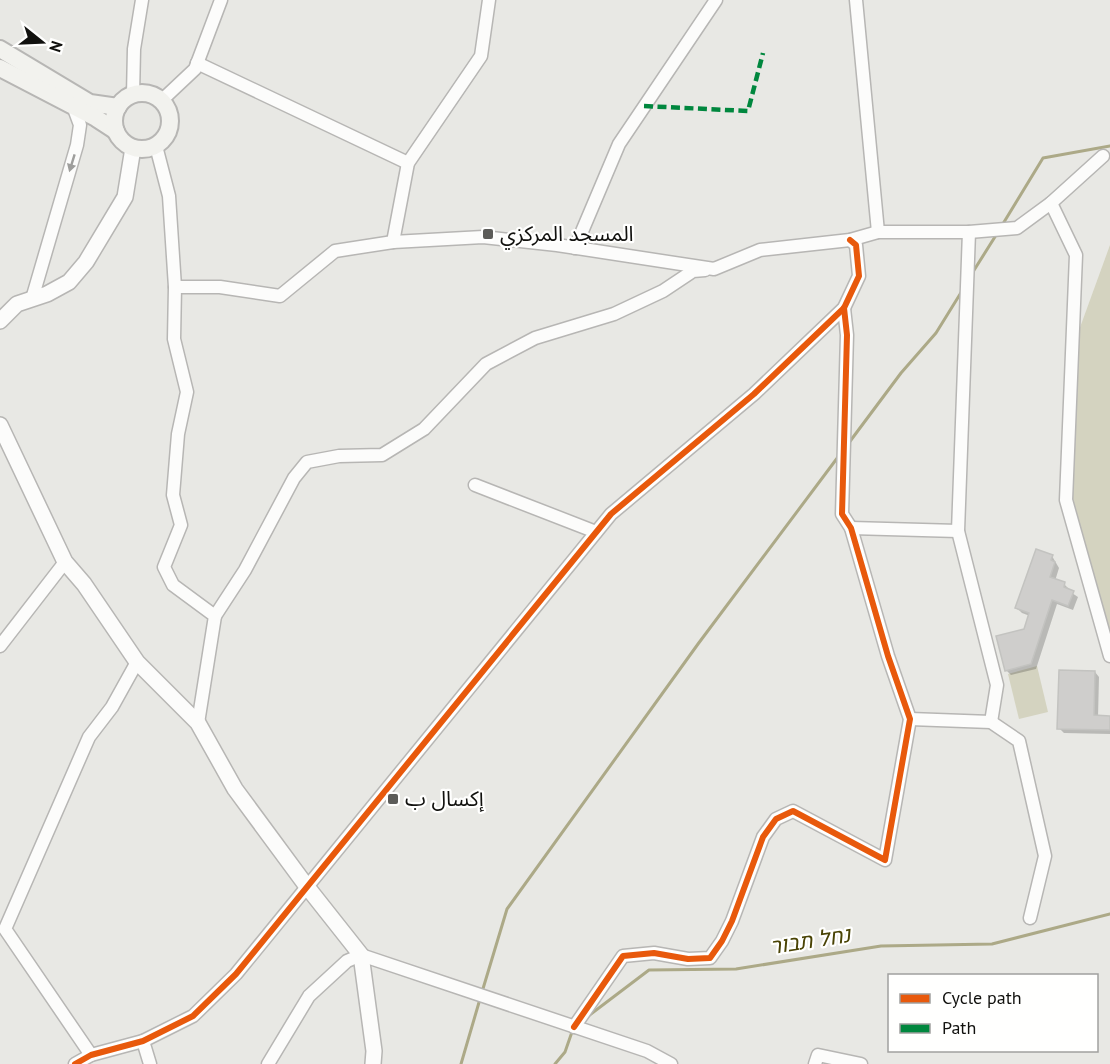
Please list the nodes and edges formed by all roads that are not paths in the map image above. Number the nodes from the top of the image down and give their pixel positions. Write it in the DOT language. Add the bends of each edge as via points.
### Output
graph roads {
  1 [pos="142,0"];
  2 [pos="221,0"];
  3 [pos="489,0"];
  4 [pos="716,0"];
  5 [pos="856,0"];
  6 [pos="0,49"];
  7 [pos="197,63"];
  8 [pos="0,68"];
  9 [pos="133,94"];
  10 [pos="161,100"];
  11 [pos="73,106"];
  12 [pos="118,107"];
  13 [pos="116,131"];
  14 [pos="156,146"];
  15 [pos="133,148"];
  16 [pos="1103,156"];
  17 [pos="408,163"];
  18 [pos="1050,203"];
  19 [pos="878,232"];
  20 [pos="969,232"];
  21 [pos="850,240"];
  22 [pos="393,242"];
  23 [pos="574,248"];
  24 [pos="714,269"];
  25 [pos="175,286"];
  26 [pos="32,299"];
  27 [pos="844,308"];
  28 [pos="0,321"];
  29 [pos="0,424"];
  30 [pos="475,485"];
  31 [pos="850,528"];
  32 [pos="958,531"];
  33 [pos="596,532"];
  34 [pos="65,562"];
  35 [pos="215,616"];
  36 [pos="0,646"];
  37 [pos="1110,656"];
  38 [pos="137,662"];
  39 [pos="910,719"];
  40 [pos="991,722"];
  41 [pos="198,723"];
  42 [pos="308,888"];
  43 [pos="1030,918"];
  44 [pos="3,931"];
  45 [pos="361,955"];
  46 [pos="574,1026"];
  47 [pos="143,1041"];
  48 [pos="91,1055"];
  49 [pos="75,1064"];
  50 [pos="150,1064"];
  51 [pos="267,1064"];
  52 [pos="373,1064"];
  53 [pos="671,1064"];
  54 [pos="815,1064"];
  55 [pos="861,1064"];
  1 -- 9 [label="street" via="134,49"];
  2 -- 7 [label="street"];
  3 -- 17 [label="street" via="482,56"];
  4 -- 23 [label="street" via="619,144"];
  5 -- 19 [label="street"];
  6 -- 12 [label="main road" via="90,103"];
  7 -- 10 [label="street"];
  7 -- 17 [label="street"];
  8 -- 11 [label="main road"];
  9 -- 10 [label="main road" via="148,94"];
  9 -- 12 [label="main road"];
  10 -- 14 [label="main road" via="170,116 170,125 163,141"];
  11 -- 13 [label="main road"];
  11 -- 26 [label="street, one-way" via="80,125 77,145"];
  12 -- 13 [label="main road"];
  13 -- 15 [label="main road"];
  14 -- 15 [label="main road"];
  14 -- 25 [label="street" via="169,196"];
  15 -- 26 [label="street" via="125,197 86,262 69,282"];
  16 -- 18 [label="street"];
  17 -- 22 [label="street"];
  18 -- 20 [label="street" via="1017,228"];
  18 -- 37 [label="street" via="1076,255 1066,500"];
  19 -- 20 [label="street"];
  19 -- 21 [label="street"];
  20 -- 32 [label="street"];
  21 -- 24 [label="street" via="760,250"];
  21 -- 27 [label="street" via="856,245 859,276"];
  22 -- 23 [label="street" via="483,237"];
  22 -- 25 [label="street" via="335,251 280,296 220,287"];
  23 -- 24 [label="street"];
  24 -- 35 [label="street" via="693,271 663,291 614,314 535,338 486,364 424,429 382,455 339,456 307,462"];
  25 -- 35 [label="street" via="174,339 187,392 178,434 173,495 181,525 164,567 173,585"];
  26 -- 28 [label="street" via="17,304"];
  27 -- 31 [label="street" via="847,335 842,514"];
  27 -- 33 [label="street" via="754,394 611,514"];
  29 -- 34 [label="street"];
  30 -- 33 [label="street"];
  31 -- 32 [label="street"];
  31 -- 39 [label="street"];
  32 -- 40 [label="street" via="997,685"];
  33 -- 42 [label="street"];
  34 -- 36 [label="street"];
  34 -- 38 [label="street"];
  35 -- 41 [label="street"];
  38 -- 41 [label="street"];
  38 -- 44 [label="street" via="112,707 89,737"];
  39 -- 40 [label="street"];
  39 -- 46 [label="street" via="885,860 793,811 776,819 763,837 732,921 710,958 654,953 623,956"];
  40 -- 43 [label="street" via="1019,741 1045,856"];
  41 -- 42 [label="street" via="235,789"];
  42 -- 45 [label="street"];
  42 -- 47 [label="street" via="236,974 193,1016"];
  44 -- 48 [label="street"];
  45 -- 46 [label="street"];
  45 -- 51 [label="street" via="347,961 309,996"];
  45 -- 52 [label="street"];
  46 -- 53 [label="street" via="647,1051"];
  47 -- 48 [label="street"];
  47 -- 50 [label="street"];
  48 -- 49 [label="street"];
  54 -- 55 [label="street" via="818,1055"];
}
